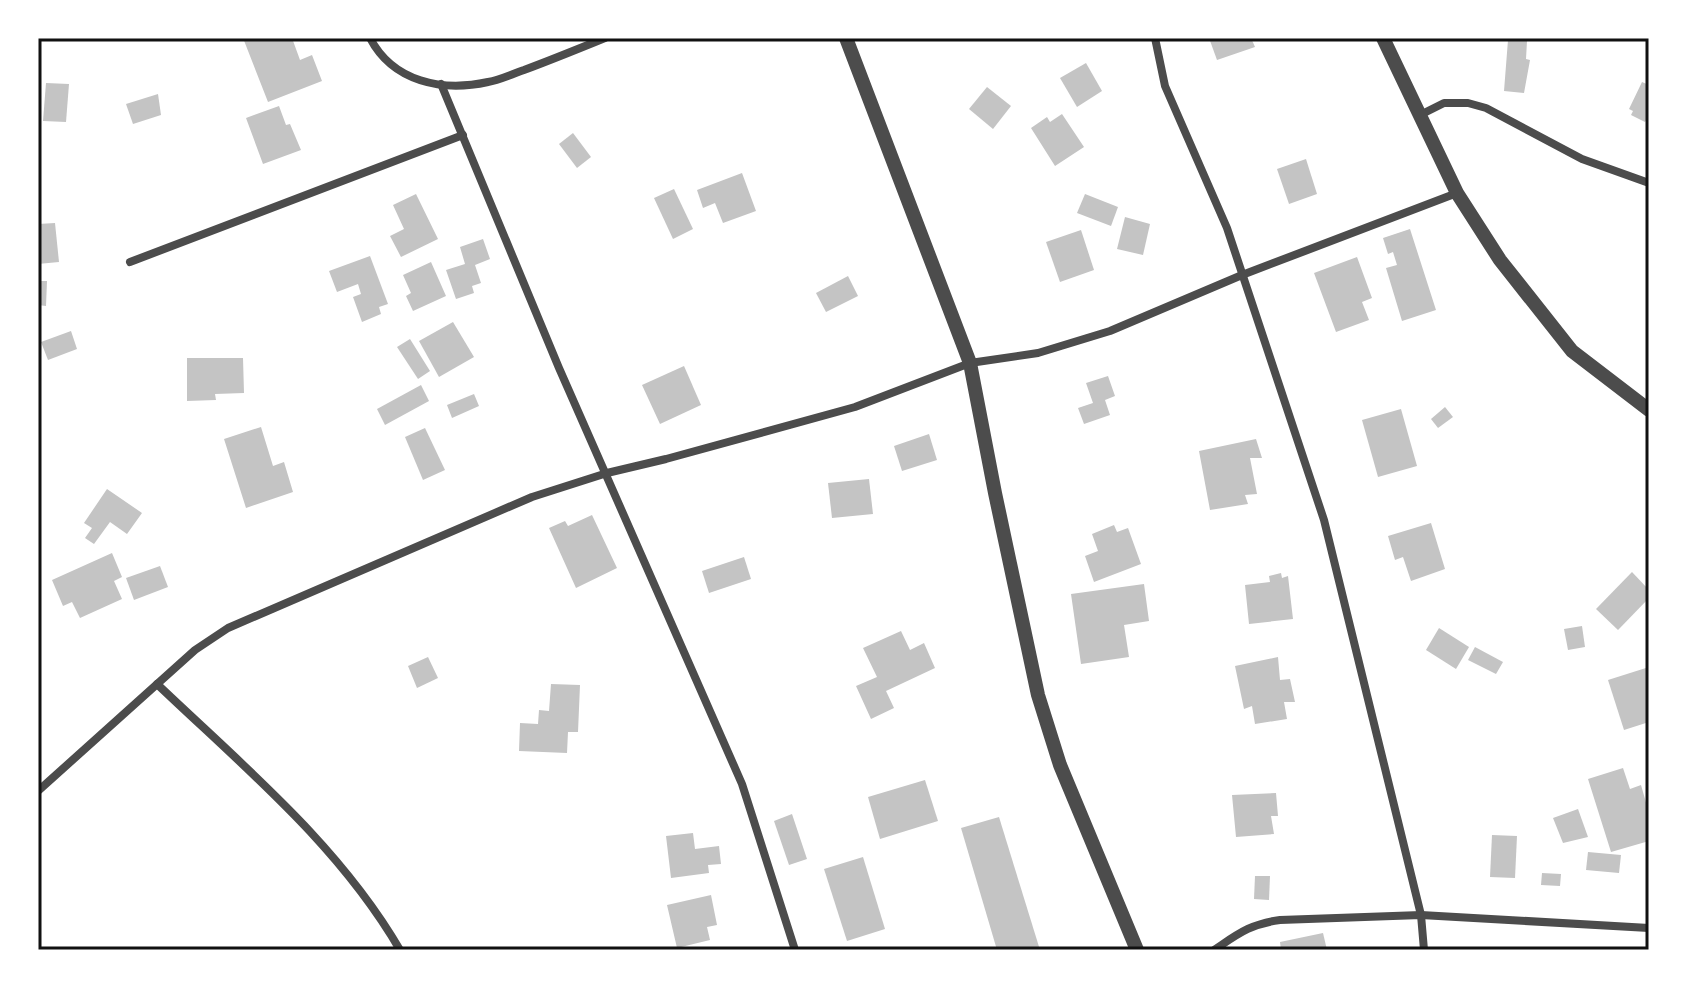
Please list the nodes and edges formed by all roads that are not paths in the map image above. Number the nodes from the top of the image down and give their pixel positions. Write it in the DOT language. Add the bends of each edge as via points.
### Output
graph roads {
  1 [pos="370,38"];
  2 [pos="605,38"];
  3 [pos="846,38"];
  4 [pos="1155,38"];
  5 [pos="1383,38"];
  6 [pos="441,84"];
  7 [pos="1420,115"];
  8 [pos="463,135"];
  9 [pos="1649,183"];
  10 [pos="1457,193"];
  11 [pos="130,262"];
  12 [pos="1242,275"];
  13 [pos="970,363"];
  14 [pos="1649,410"];
  15 [pos="607,473"];
  16 [pos="157,684"];
  17 [pos="38,791"];
  18 [pos="1421,915"];
  19 [pos="1649,928"];
  20 [pos="400,950"];
  21 [pos="795,950"];
  22 [pos="1137,950"];
  23 [pos="1214,950"];
  24 [pos="1424,950"];
  1 -- 6 [label="street" via="404,75"];
  2 -- 6 [label="street" via="489,82"];
  3 -- 13 [label="street"];
  4 -- 12 [label="street" via="1165,86"];
  5 -- 7 [label="street"];
  6 -- 8 [label="street"];
  7 -- 9 [label="street" via="1444,103 1486,108 1582,159"];
  7 -- 10 [label="street"];
  8 -- 11 [label="street"];
  8 -- 15 [label="street"];
  10 -- 12 [label="street"];
  10 -- 14 [label="street" via="1500,260 1572,351"];
  12 -- 13 [label="street" via="1110,331 1038,353"];
  12 -- 18 [label="street" via="1324,520"];
  13 -- 15 [label="street" via="855,407"];
  13 -- 22 [label="street" via="1038,695 1060,765"];
  15 -- 16 [label="street" via="532,497 228,628"];
  15 -- 21 [label="street" via="742,784"];
  16 -- 17 [label="street"];
  16 -- 20 [label="street" via="305,823 353,879"];
  18 -- 19 [label="street"];
  18 -- 23 [label="street" via="1259,923"];
  18 -- 24 [label="street"];
}
